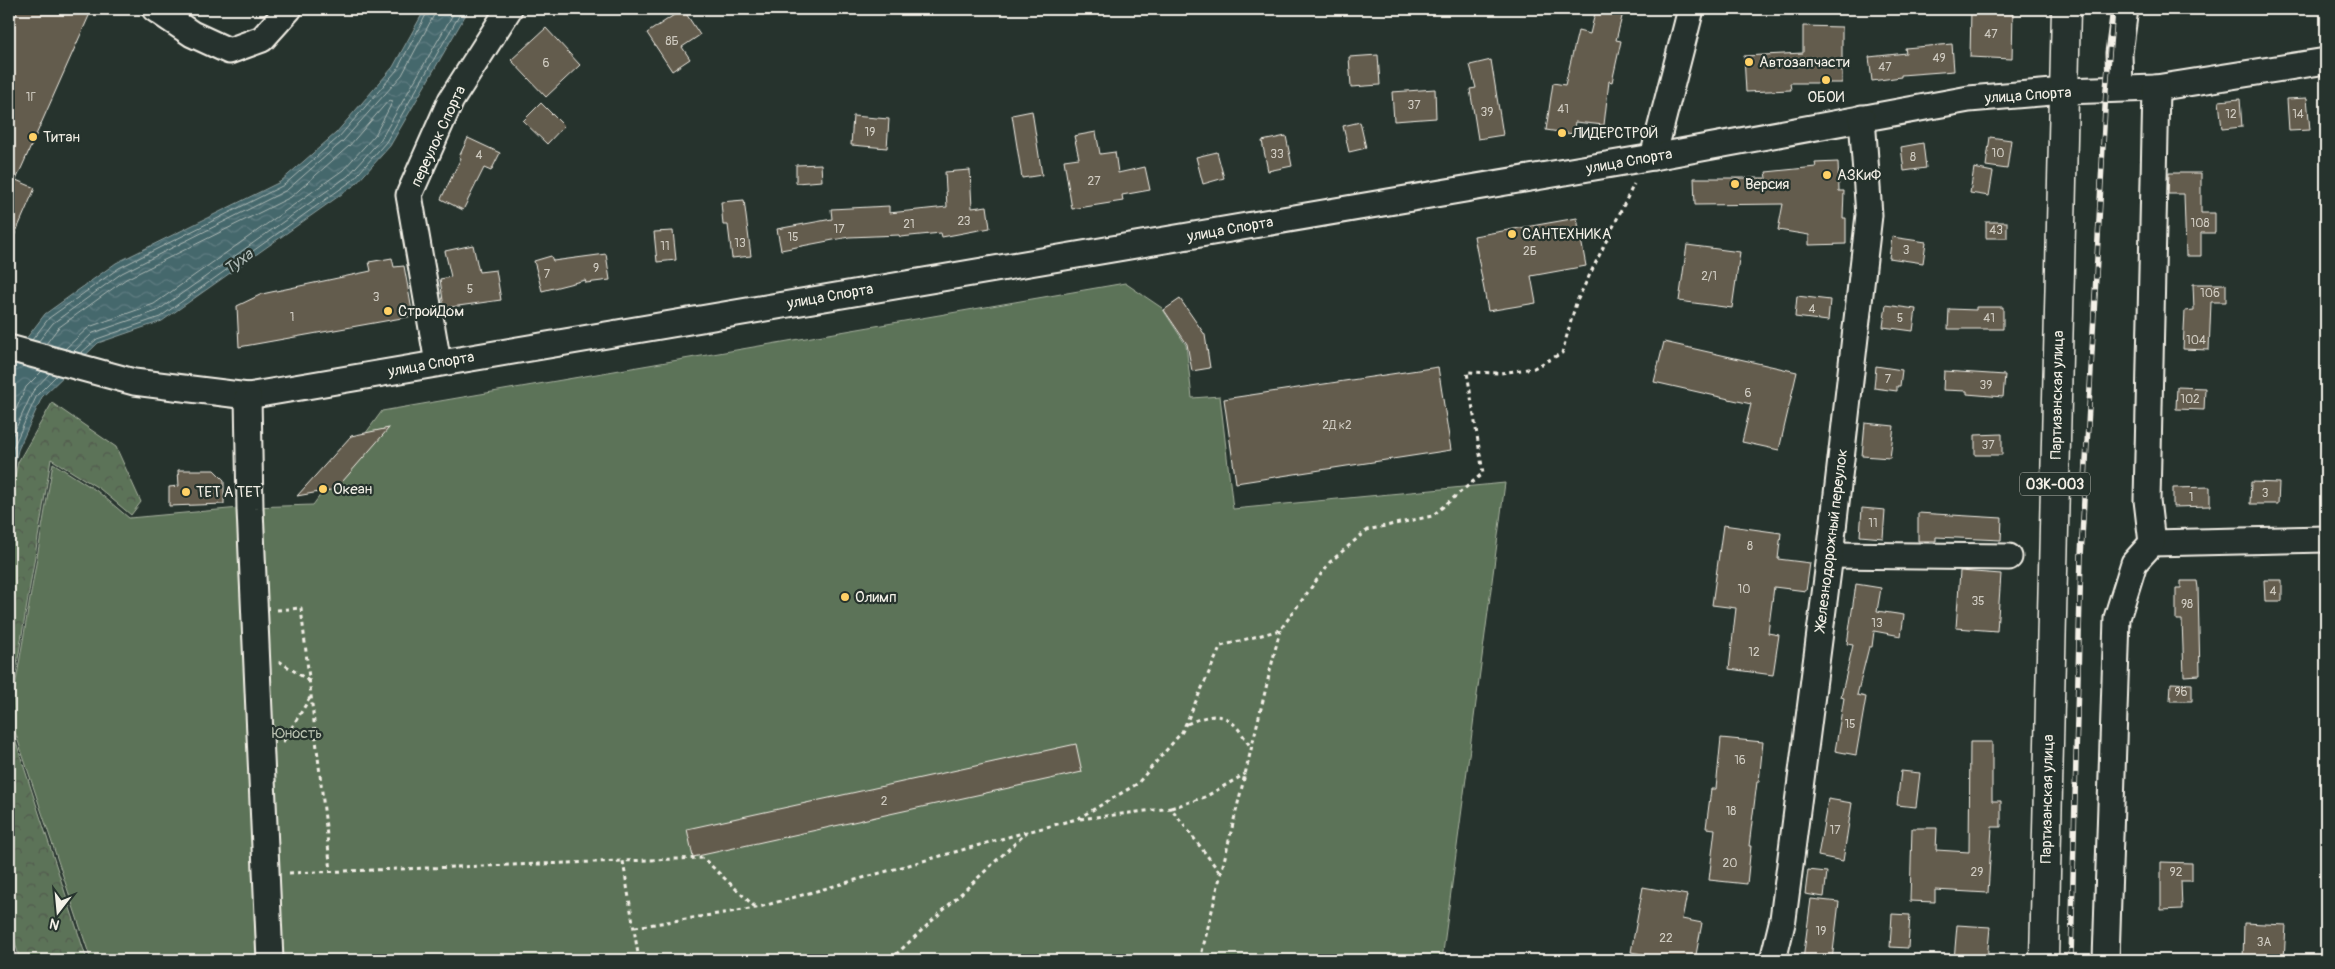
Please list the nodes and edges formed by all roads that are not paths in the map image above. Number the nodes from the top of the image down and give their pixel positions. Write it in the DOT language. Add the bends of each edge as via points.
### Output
graph roads {
  1 [pos="155,9"];
  2 [pos="289,9"];
  3 [pos="509,9"];
  4 [pos="1691,9"];
  5 [pos="2066,9"];
  6 [pos="2125,9"];
  7 [pos="2326,62"];
  8 [pos="2120,88"];
  9 [pos="2156,88"];
  10 [pos="2064,91"];
  11 [pos="1862,118"];
  12 [pos="1653,157"];
  13 [pos="9,348"];
  14 [pos="438,363"];
  15 [pos="248,396"];
  16 [pos="2326,539"];
  17 [pos="2152,543"];
  18 [pos="1830,555"];
  19 [pos="2009,557"];
  20 [pos="270,960"];
  21 [pos="1773,960"];
  22 [pos="2044,960"];
  23 [pos="2106,960"];
  1 -- 2 [label="street" via="192,34 229,51 262,39"];
  3 -- 14 [label="street, переулок Спорта" via="451,100 410,195"];
  4 -- 12 [label="street"];
  5 -- 10 [label="main road, Партизанская улица / 03К-003"];
  6 -- 8 [label="street" via="2119,53"];
  7 -- 9 [label="street, улица Спорта"];
  8 -- 9 [label="street, улица Спорта"];
  8 -- 10 [label="street, улица Спорта"];
  9 -- 17 [label="street" via="2147,490"];
  10 -- 11 [label="street, улица Спорта" via="1969,99"];
  10 -- 22 [label="main road, Партизанская улица / 03К-003"];
  11 -- 12 [label="street, улица Спорта"];
  11 -- 18 [label="street, Железнодорожный переулок" via="1869,214"];
  12 -- 14 [label="street, улица Спорта"];
  13 -- 15 [label="street, улица Спорта" via="134,382"];
  14 -- 15 [label="street, улица Спорта"];
  15 -- 20 [label="street"];
  16 -- 17 [label="street"];
  17 -- 23 [label="street" via="2134,563 2117,618"];
  18 -- 19 [label="street"];
  18 -- 21 [label="street, Железнодорожный переулок" via="1783,920"];
}
